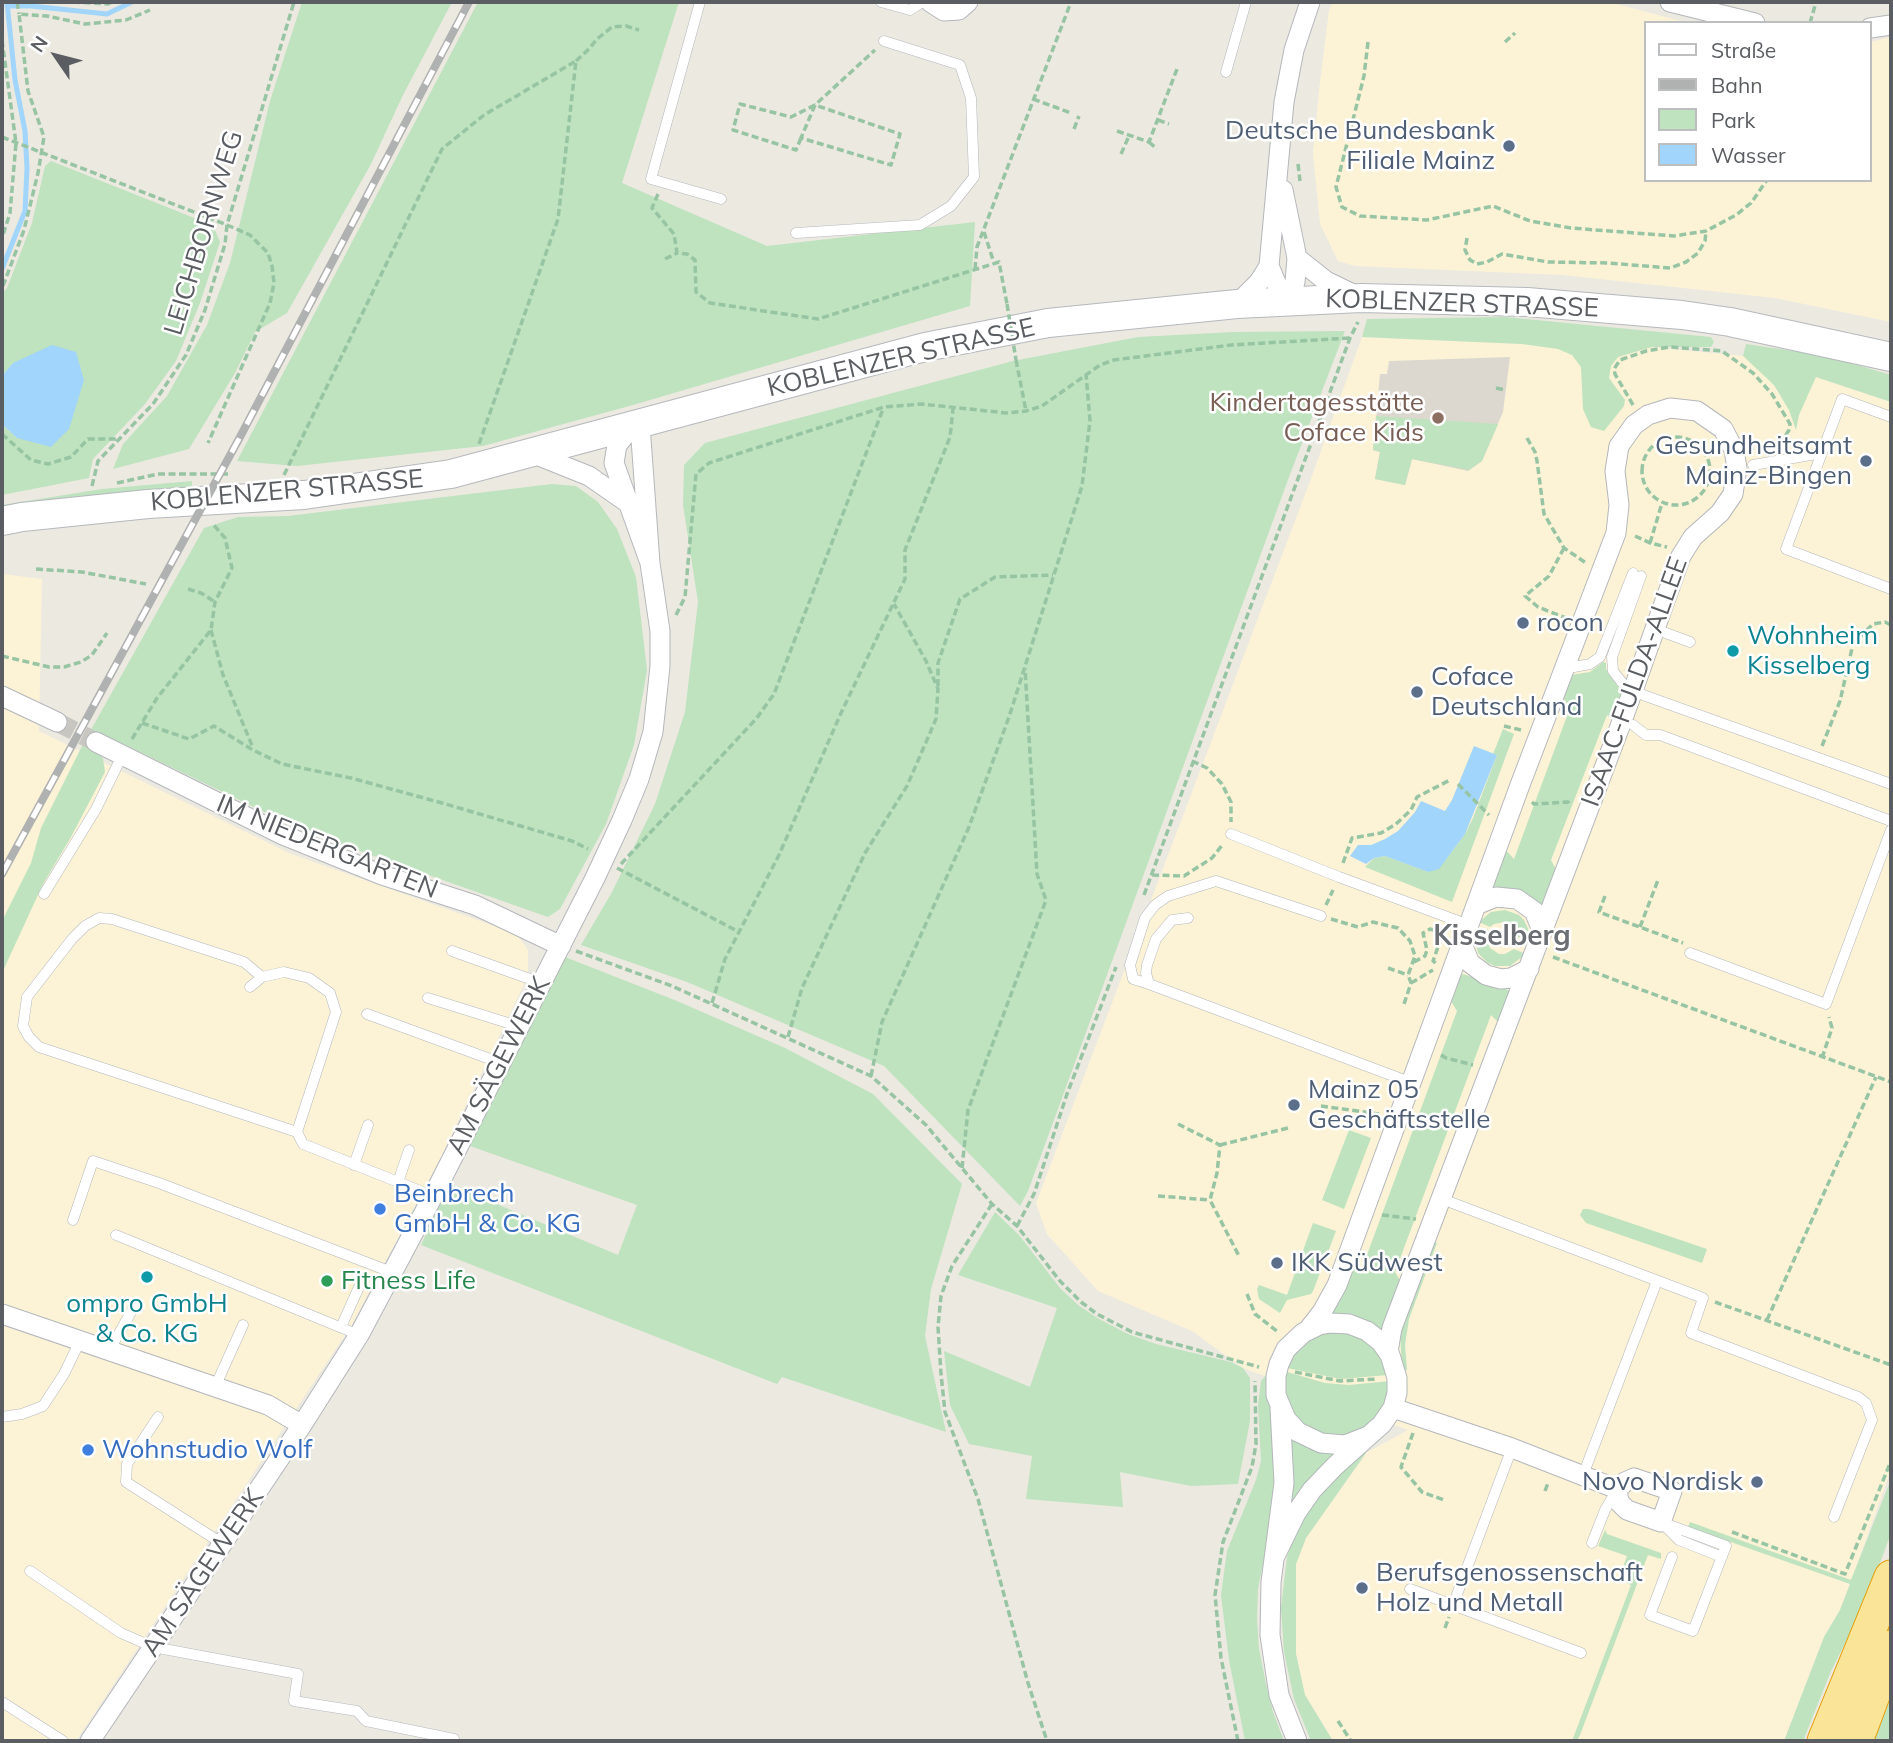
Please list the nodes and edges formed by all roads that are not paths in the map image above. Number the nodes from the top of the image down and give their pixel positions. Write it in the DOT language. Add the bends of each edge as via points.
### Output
graph roads {
  1 [pos="700,2"];
  2 [pos="881,2"];
  3 [pos="922,2"];
  4 [pos="930,2"];
  5 [pos="968,2"];
  6 [pos="1246,2"];
  7 [pos="1310,2"];
  8 [pos="1670,2"];
  9 [pos="1747,21"];
  10 [pos="1891,25"];
  11 [pos="1872,28"];
  12 [pos="884,41"];
  13 [pos="1226,72"];
  14 [pos="1279,171"];
  15 [pos="721,199"];
  16 [pos="796,233"];
  17 [pos="1297,258"];
  18 [pos="1269,266"];
  19 [pos="1289,300"];
  20 [pos="1237,304"];
  21 [pos="1362,306"];
  22 [pos="1891,356"];
  23 [pos="1891,416"];
  24 [pos="640,425"];
  25 [pos="1822,453"];
  26 [pos="534,454"];
  27 [pos="1754,465"];
  28 [pos="627,502"];
  29 [pos="2,521"];
  30 [pos="650,563"];
  31 [pos="1891,589"];
  32 [pos="1655,629"];
  33 [pos="1690,642"];
  34 [pos="1563,669"];
  35 [pos="1632,691"];
  36 [pos="2,696"];
  37 [pos="57,722"];
  38 [pos="1627,723"];
  39 [pos="96,743"];
  40 [pos="122,756"];
  41 [pos="1891,784"];
  42 [pos="1891,821"];
  43 [pos="1891,830"];
  44 [pos="1231,834"];
  45 [pos="44,894"];
  46 [pos="1476,905"];
  47 [pos="1321,916"];
  48 [pos="1188,918"];
  49 [pos="1458,920"];
  50 [pos="1542,930"];
  51 [pos="1462,944"];
  52 [pos="561,946"];
  53 [pos="1687,948"];
  54 [pos="452,951"];
  55 [pos="1529,969"];
  56 [pos="262,977"];
  57 [pos="541,983"];
  58 [pos="1149,984"];
  59 [pos="250,987"];
  60 [pos="428,998"];
  61 [pos="367,1014"];
  62 [pos="518,1028"];
  63 [pos="501,1063"];
  64 [pos="1412,1083"];
  65 [pos="368,1125"];
  66 [pos="297,1132"];
  67 [pos="409,1150"];
  68 [pos="354,1165"];
  69 [pos="398,1182"];
  70 [pos="433,1196"];
  71 [pos="1442,1199"];
  72 [pos="73,1220"];
  73 [pos="116,1235"];
  74 [pos="394,1273"];
  75 [pos="1657,1281"];
  76 [pos="359,1287"];
  77 [pos="134,1307"];
  78 [pos="2,1314"];
  79 [pos="243,1325"];
  80 [pos="1308,1330"];
  81 [pos="350,1331"];
  82 [pos="80,1341"];
  83 [pos="109,1351"];
  84 [pos="1388,1352"];
  85 [pos="215,1387"];
  86 [pos="1280,1408"];
  87 [pos="1392,1408"];
  88 [pos="2,1417"];
  89 [pos="158,1417"];
  90 [pos="302,1425"];
  91 [pos="1368,1436"];
  92 [pos="1512,1448"];
  93 [pos="1583,1475"];
  94 [pos="1618,1489"];
  95 [pos="1834,1517"];
  96 [pos="1661,1522"];
  97 [pos="1592,1543"];
  98 [pos="223,1544"];
  99 [pos="1275,1556"];
  100 [pos="1672,1557"];
  101 [pos="30,1571"];
  102 [pos="1891,1577"];
  103 [pos="1410,1589"];
  104 [pos="1453,1605"];
  105 [pos="153,1647"];
  106 [pos="1891,1647"];
  107 [pos="1581,1653"];
  108 [pos="2,1702"];
  109 [pos="454,1738"];
  110 [pos="62,1741"];
  111 [pos="90,1741"];
  112 [pos="1297,1741"];
  113 [pos="1824,1741"];
  114 [pos="1856,1741"];
  1 -- 15 [label="lane" via="651,178"];
  2 -- 3 [label="lane" via="910,10"];
  4 -- 5 [label="street" via="944,10 960,10"];
  6 -- 13 [label="lane"];
  7 -- 14 [label="street" via="1284,102"];
  8 -- 9 [label="street"];
  10 -- 11 [label="street"];
  12 -- 16 [label="lane" via="960,65 971,98 974,177 951,206 920,225"];
  14 -- 17 [label="street"];
  14 -- 18 [label="street"];
  17 -- 19 [label="street"];
  17 -- 21 [label="street"];
  18 -- 19 [label="street"];
  18 -- 20 [label="street"];
  19 -- 20 [label="main road, KOBLENZER STRASSE"];
  19 -- 21 [label="main road, KOBLENZER STRASSE"];
  20 -- 24 [label="main road, KOBLENZER STRASSE" via="1048,323 925,347"];
  21 -- 22 [label="main road, KOBLENZER STRASSE" via="1527,302 1682,315"];
  23 -- 25 [label="lane" via="1842,400"];
  24 -- 26 [label="main road, KOBLENZER STRASSE"];
  24 -- 28 [label="street, AM SÄGEWERK" via="621,439 614,456"];
  24 -- 30 [label="street, AM SÄGEWERK"];
  25 -- 27 [label="lane"];
  25 -- 31 [label="lane" via="1786,549"];
  26 -- 28 [label="street" via="589,476"];
  26 -- 29 [label="main road, KOBLENZER STRASSE" via="451,474 349,490 148,504"];
  28 -- 30 [label="street, AM SÄGEWERK"];
  30 -- 52 [label="street, AM SÄGEWERK" via="660,631 653,732 639,779"];
  32 -- 33 [label="lane"];
  32 -- 34 [label="street, ISAAC-FULDA-ALLEE" via="1685,548 1726,507 1736,480 1734,450 1723,429 1704,414 1680,408 1661,410 1641,420 1619,446 1615,471 1618,527"];
  32 -- 35 [label="street, ISAAC-FULDA-ALLEE"];
  34 -- 35 [label="lane" via="1590,664 1600,657 1637,575 1612,657 1615,675"];
  34 -- 46 [label="street, ISAAC-FULDA-ALLEE"];
  35 -- 38 [label="street, ISAAC-FULDA-ALLEE"];
  35 -- 41 [label="lane"];
  36 -- 37 [label="street"];
  38 -- 42 [label="lane" via="1646,735 1660,735"];
  38 -- 50 [label="street, ISAAC-FULDA-ALLEE"];
  39 -- 40 [label="street, IM NIEDERGARTEN"];
  40 -- 45 [label="lane" via="96,810"];
  40 -- 52 [label="street, IM NIEDERGARTEN" via="283,835 382,875 475,905"];
  43 -- 53 [label="lane" via="1826,1004"];
  44 -- 49 [label="lane"];
  46 -- 50 [label="street" via="1496,897 1517,899 1534,911"];
  46 -- 51 [label="street, ISAAC-FULDA-ALLEE"];
  47 -- 58 [label="lane" via="1216,881 1168,896 1145,918 1130,965 1133,979"];
  48 -- 58 [label="lane" via="1172,920 1156,939 1147,965"];
  50 -- 55 [label="street, ISAAC-FULDA-ALLEE"];
  51 -- 55 [label="street" via="1469,963 1490,977 1511,978"];
  51 -- 64 [label="street, ISAAC-FULDA-ALLEE"];
  52 -- 57 [label="street, AM SÄGEWERK"];
  54 -- 57 [label="lane"];
  55 -- 71 [label="street, ISAAC-FULDA-ALLEE"];
  56 -- 59 [label="lane"];
  56 -- 66 [label="lane" via="284,972 309,978 330,993 337,1012"];
  56 -- 66 [label="lane" via="243,962 99,918 72,939 27,997 23,1026 40,1046"];
  57 -- 62 [label="street, AM SÄGEWERK"];
  58 -- 64 [label="lane"];
  60 -- 62 [label="lane"];
  61 -- 63 [label="lane"];
  62 -- 63 [label="street, AM SÄGEWERK"];
  63 -- 70 [label="street, AM SÄGEWERK"];
  64 -- 80 [label="street, ISAAC-FULDA-ALLEE" via="1336,1285"];
  65 -- 68 [label="lane"];
  66 -- 68 [label="lane" via="303,1144"];
  67 -- 69 [label="lane"];
  68 -- 69 [label="lane"];
  69 -- 70 [label="lane"];
  70 -- 74 [label="street, AM SÄGEWERK"];
  71 -- 75 [label="lane"];
  71 -- 84 [label="street, ISAAC-FULDA-ALLEE" via="1392,1328"];
  72 -- 74 [label="lane" via="93,1161"];
  73 -- 81 [label="lane"];
  74 -- 81 [label="street, AM SÄGEWERK"];
  75 -- 93 [label="lane"];
  75 -- 95 [label="lane" via="1703,1297 1691,1333 1866,1404 1872,1420"];
  76 -- 81 [label="lane"];
  77 -- 83 [label="lane"];
  78 -- 82 [label="street"];
  79 -- 85 [label="lane"];
  80 -- 84 [label="street" via="1331,1323 1355,1326 1372,1334"];
  80 -- 86 [label="street, ISAAC-FULDA-ALLEE" via="1290,1344 1275,1389"];
  81 -- 90 [label="street, AM SÄGEWERK"];
  82 -- 83 [label="street"];
  82 -- 88 [label="lane" via="43,1406"];
  83 -- 85 [label="street"];
  84 -- 87 [label="street, ISAAC-FULDA-ALLEE" via="1397,1378"];
  85 -- 90 [label="street" via="268,1405"];
  86 -- 91 [label="street" via="1294,1428 1315,1441 1345,1444"];
  86 -- 99 [label="street" via="1284,1483"];
  87 -- 91 [label="street"];
  87 -- 92 [label="street"];
  89 -- 98 [label="lane" via="127,1464 126,1482"];
  90 -- 98 [label="street, AM SÄGEWERK"];
  91 -- 99 [label="street" via="1312,1490"];
  92 -- 93 [label="street"];
  92 -- 104 [label="lane"];
  93 -- 94 [label="street"];
  94 -- 96 [label="street" via="1619,1502 1627,1510"];
  94 -- 96 [label="street" via="1634,1478 1672,1491"];
  94 -- 97 [label="lane"];
  96 -- 100 [label="lane" via="1726,1546 1693,1631 1650,1615"];
  98 -- 105 [label="street, AM SÄGEWERK"];
  99 -- 112 [label="street" via="1272,1650 1279,1695"];
  101 -- 105 [label="lane" via="121,1633"];
  102 -- 113 [label="highway"];
  103 -- 104 [label="lane"];
  104 -- 107 [label="lane"];
  105 -- 109 [label="lane" via="298,1674 294,1701 357,1711 366,1721"];
  105 -- 111 [label="street, AM SÄGEWERK"];
  106 -- 114 [label="highway"];
  108 -- 110 [label="lane"];
}
